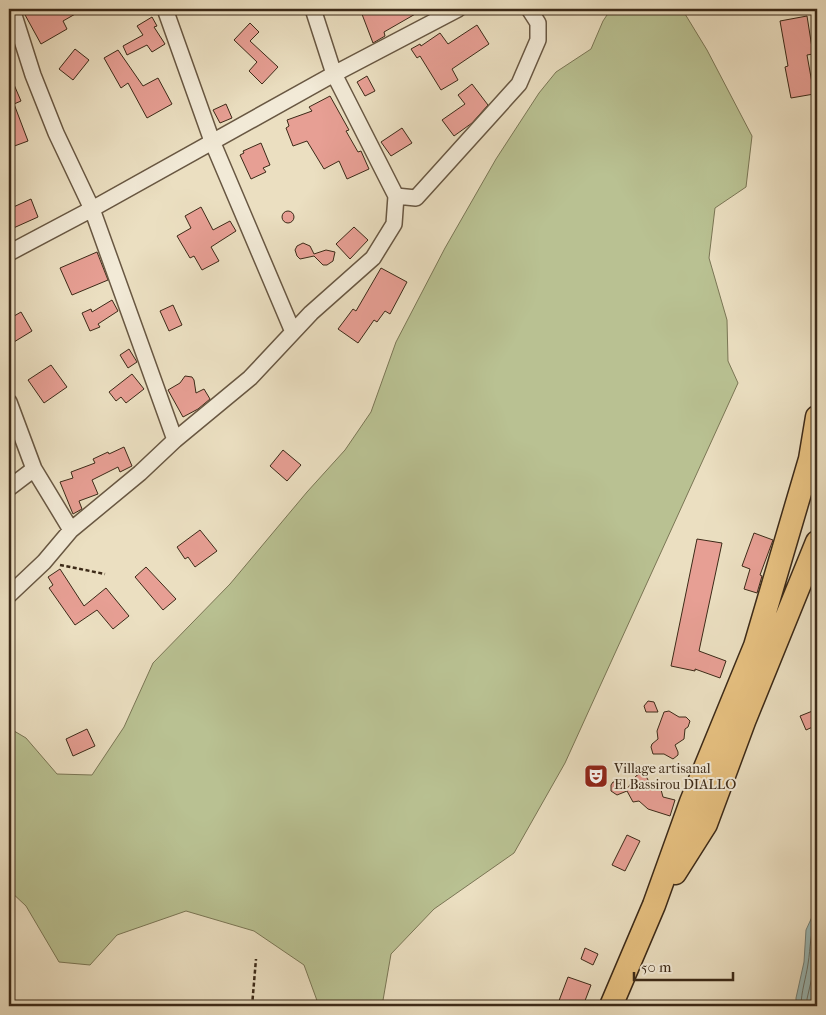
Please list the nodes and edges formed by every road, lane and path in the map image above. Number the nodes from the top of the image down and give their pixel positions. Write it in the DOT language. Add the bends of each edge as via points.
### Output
graph roads {
  1 [pos="12,9"];
  2 [pos="313,9"];
  3 [pos="458,9"];
  4 [pos="529,9"];
  5 [pos="168,10"];
  6 [pos="334,74"];
  7 [pos="212,142"];
  8 [pos="396,196"];
  9 [pos="92,209"];
  10 [pos="9,253"];
  11 [pos="293,332"];
  12 [pos="9,402"];
  13 [pos="817,417"];
  14 [pos="175,440"];
  15 [pos="34,469"];
  16 [pos="9,488"];
  17 [pos="71,530"];
  18 [pos="817,542"];
  19 [pos="44,562"];
  20 [pos="105,574"];
  21 [pos="9,595"];
  22 [pos="654,905"];
  23 [pos="256,959"];
  24 [pos="252,1006"];
  25 [pos="611,1006"];
  1 -- 9 [label="street" via="56,133"];
  2 -- 6 [label="street"];
  3 -- 6 [label="street"];
  4 -- 8 [label="street" via="538,23 538,40 519,84 416,198"];
  5 -- 7 [label="street"];
  6 -- 7 [label="street"];
  6 -- 8 [label="street"];
  7 -- 9 [label="street"];
  7 -- 11 [label="street"];
  8 -- 11 [label="street" via="394,224 373,258"];
  9 -- 10 [label="street"];
  9 -- 14 [label="street"];
  11 -- 14 [label="street" via="250,378"];
  12 -- 15 [label="street"];
  13 -- 22 [label="main road" via="810,459 755,646 691,802"];
  14 -- 17 [label="street"];
  15 -- 16 [label="street"];
  15 -- 17 [label="street"];
  17 -- 19 [label="street"];
  18 -- 22 [label="main road" via="706,824"];
  19 -- 20 [label="path"];
  19 -- 21 [label="street"];
  22 -- 25 [label="main road"];
  23 -- 24 [label="path"];
}
